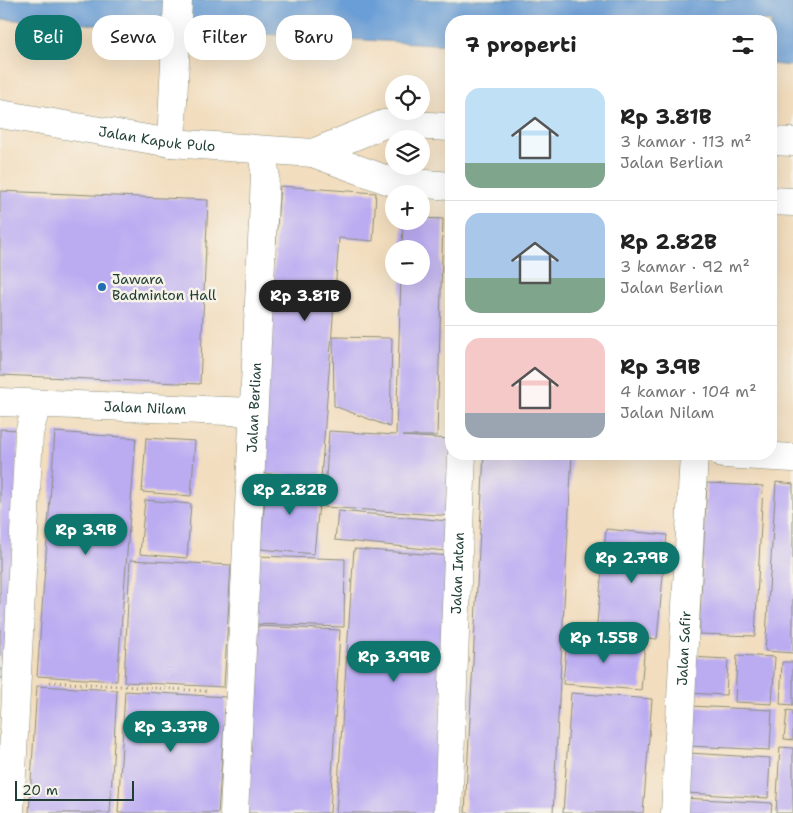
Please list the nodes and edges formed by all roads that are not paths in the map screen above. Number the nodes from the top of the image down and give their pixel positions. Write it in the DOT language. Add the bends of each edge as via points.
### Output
graph roads {
  1 [pos="178,0"];
  2 [pos="0,114"];
  3 [pos="445,127"];
  4 [pos="777,141"];
  5 [pos="793,142"];
  6 [pos="171,143"];
  7 [pos="262,151"];
  8 [pos="314,153"];
  9 [pos="445,186"];
  10 [pos="777,201"];
  11 [pos="793,202"];
  12 [pos="0,402"];
  13 [pos="37,404"];
  14 [pos="253,412"];
  15 [pos="777,457"];
  16 [pos="793,458"];
  17 [pos="462,460"];
  18 [pos="694,460"];
  19 [pos="10,813"];
  20 [pos="234,813"];
  21 [pos="448,813"];
  22 [pos="675,813"];
  1 -- 6 [label="street"];
  2 -- 6 [label="street, Jalan Kapuk Pulo"];
  3 -- 8 [label="street, Jalan Kapuk Pulo" via="384,124"];
  4 -- 5 [label="street"];
  6 -- 7 [label="street, Jalan Kapuk Pulo"];
  7 -- 8 [label="street, Jalan Kapuk Pulo"];
  7 -- 14 [label="street, Jalan Berlian" via="265,172"];
  8 -- 9 [label="street, Jalan Kapuk Pulo" via="390,181"];
  10 -- 11 [label="street"];
  12 -- 13 [label="street, Jalan Nilam"];
  13 -- 14 [label="street, Jalan Nilam"];
  13 -- 19 [label="street" via="29,433"];
  14 -- 20 [label="street, Jalan Berlian"];
  15 -- 16 [label="street"];
  17 -- 21 [label="street, Jalan Intan"];
  18 -- 22 [label="street, Jalan Safir"];
}
